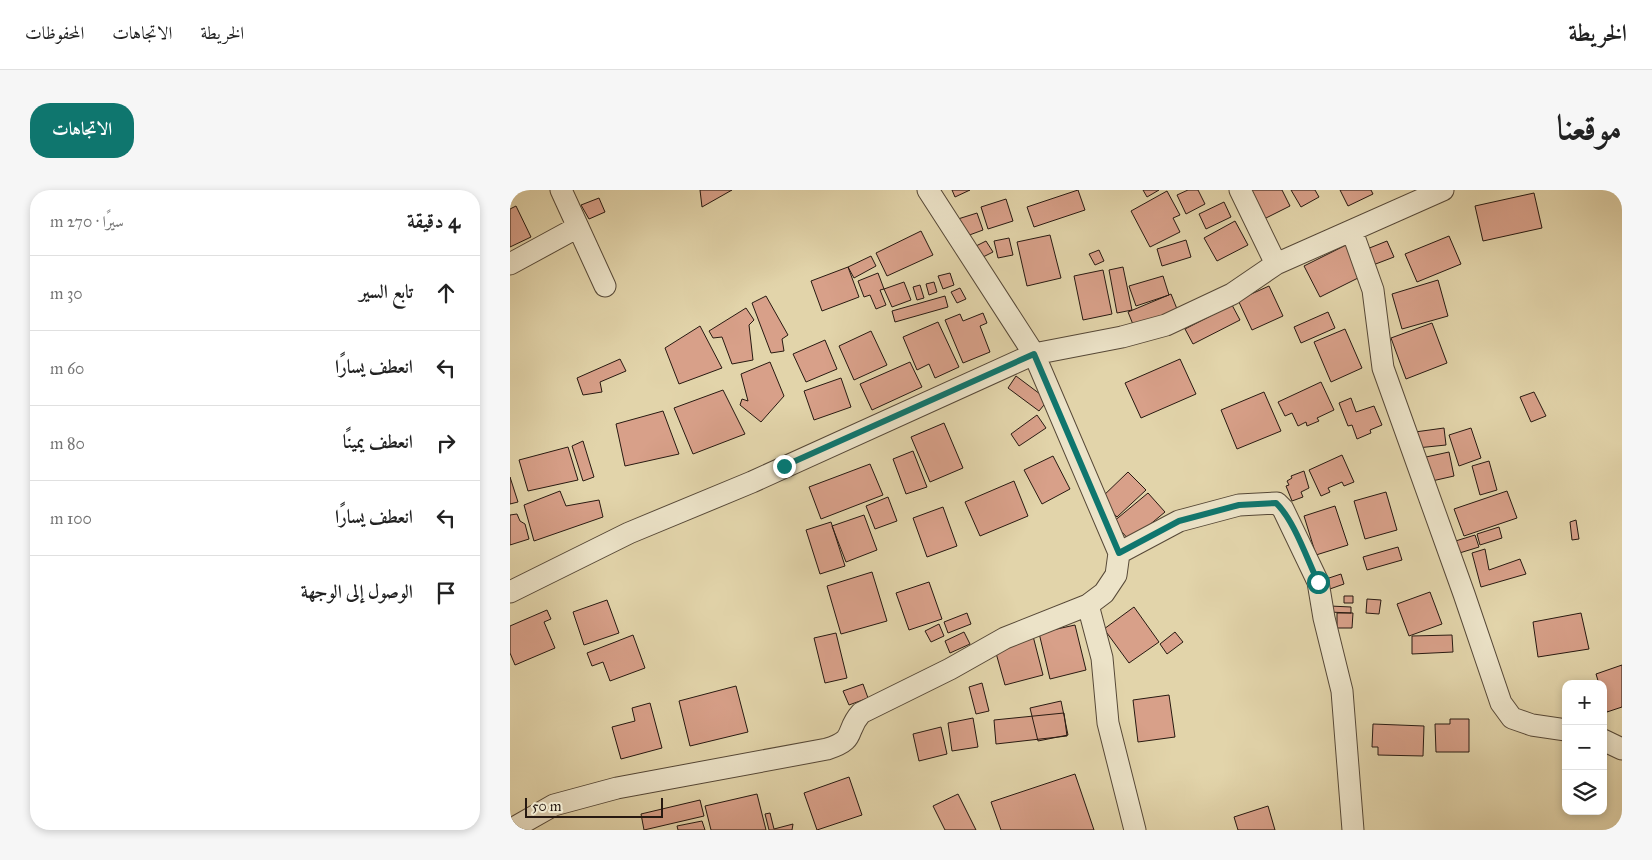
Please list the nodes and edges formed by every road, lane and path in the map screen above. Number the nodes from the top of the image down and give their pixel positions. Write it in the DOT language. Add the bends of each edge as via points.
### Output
graph roads {
  1 [pos="561,190"];
  2 [pos="928,190"];
  3 [pos="1240,190"];
  4 [pos="1443,190"];
  5 [pos="578,227"];
  6 [pos="1352,230"];
  7 [pos="510,264"];
  8 [pos="1276,264"];
  9 [pos="605,286"];
  10 [pos="1034,354"];
  11 [pos="1119,553"];
  12 [pos="510,592"];
  13 [pos="1088,605"];
  14 [pos="1562,729"];
  15 [pos="1607,742"];
  16 [pos="1622,749"];
  17 [pos="510,830"];
  18 [pos="1135,830"];
  19 [pos="1353,830"];
  1 -- 5 [label="street"];
  2 -- 10 [label="street"];
  3 -- 8 [label="street"];
  4 -- 6 [label="street"];
  5 -- 7 [label="street"];
  5 -- 9 [label="street"];
  6 -- 8 [label="street"];
  6 -- 14 [label="street" via="1373,290 1384,368 1500,703 1512,718"];
  8 -- 10 [label="street" via="1232,294 1166,325"];
  10 -- 11 [label="street"];
  10 -- 12 [label="street" via="752,482 629,533"];
  11 -- 13 [label="street" via="1116,575 1104,593"];
  11 -- 19 [label="street" via="1179,521 1226,508 1269,502 1283,509 1318,582 1342,691"];
  13 -- 17 [label="street" via="1005,638 861,713 848,740 838,745 617,788 554,805"];
  13 -- 18 [label="street" via="1102,658 1108,723"];
  15 -- 16 [label="street"];
}
